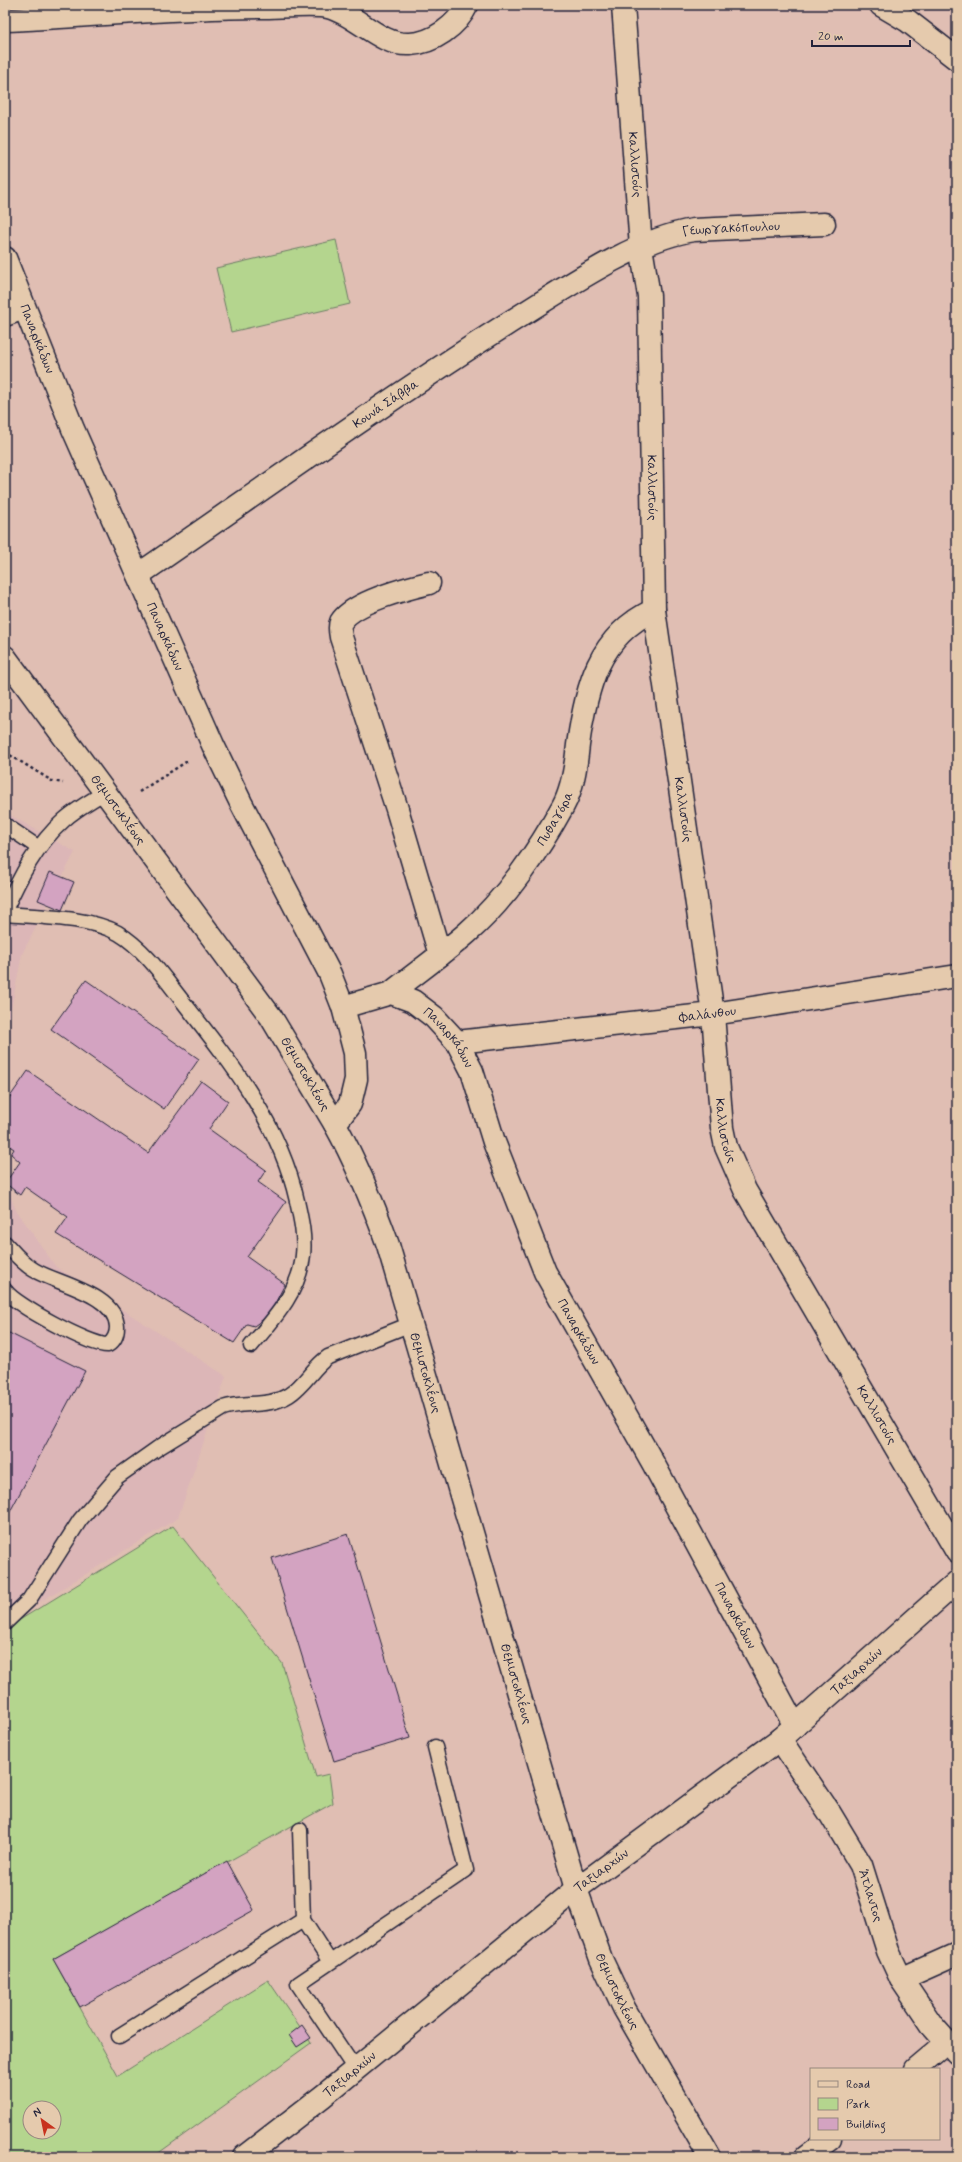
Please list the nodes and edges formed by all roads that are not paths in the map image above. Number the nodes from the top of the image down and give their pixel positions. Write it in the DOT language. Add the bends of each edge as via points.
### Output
graph roads {
  1 [pos="467,5"];
  2 [pos="623,5"];
  3 [pos="881,5"];
  4 [pos="5,20"];
  5 [pos="957,59"];
  6 [pos="824,224"];
  7 [pos="641,246"];
  8 [pos="5,258"];
  9 [pos="14,312"];
  10 [pos="138,575"];
  11 [pos="429,583"];
  12 [pos="654,610"];
  13 [pos="5,657"];
  14 [pos="110,799"];
  15 [pos="5,825"];
  16 [pos="39,848"];
  17 [pos="5,910"];
  18 [pos="5,914"];
  19 [pos="440,955"];
  20 [pos="957,976"];
  21 [pos="391,993"];
  22 [pos="343,1007"];
  23 [pos="713,1014"];
  24 [pos="457,1042"];
  25 [pos="335,1124"];
  26 [pos="5,1243"];
  27 [pos="5,1290"];
  28 [pos="411,1324"];
  29 [pos="251,1346"];
  30 [pos="957,1552"];
  31 [pos="957,1582"];
  32 [pos="5,1623"];
  33 [pos="788,1732"];
  34 [pos="436,1747"];
  35 [pos="300,1830"];
  36 [pos="576,1889"];
  37 [pos="303,1920"];
  38 [pos="957,1954"];
  39 [pos="330,1962"];
  40 [pos="901,1979"];
  41 [pos="119,2036"];
  42 [pos="952,2047"];
  43 [pos="917,2068"];
  44 [pos="355,2069"];
  45 [pos="829,2140"];
  46 [pos="244,2157"];
  47 [pos="710,2157"];
  48 [pos="806,2157"];
  1 -- 4 [label="street" via="463,13 446,30 426,42 412,44 400,44 389,40 328,7 212,7"];
  2 -- 7 [label="street, Καλλιστούς"];
  3 -- 5 [label="street" via="908,21"];
  6 -- 7 [label="street, Γεωργακόπουλου" via="694,230 678,232"];
  7 -- 10 [label="street, Κουνά Σάββα" via="576,281 481,340"];
  7 -- 12 [label="street, Καλλιστούς" via="649,296"];
  8 -- 9 [label="street, Παναρκάδων"];
  9 -- 10 [label="street, Παναρκάδων" via="73,429"];
  10 -- 22 [label="street, Παναρκάδων" via="213,745 330,974"];
  11 -- 19 [label="street" via="404,589 359,607 343,619 340,627"];
  12 -- 19 [label="street, Πυθαγόρα" via="633,621 621,632 601,657 594,671 573,778 564,805 499,901"];
  12 -- 23 [label="street, Καλλιστούς"];
  13 -- 14 [label="street, Θεμιστοκλέους"];
  14 -- 16 [label="lane" via="64,819"];
  14 -- 25 [label="street, Θεμιστοκλέους" via="270,1017"];
  15 -- 16 [label="lane"];
  16 -- 17 [label="lane" via="20,877"];
  18 -- 29 [label="lane" via="97,925 117,933 134,945 221,1050 266,1118 284,1156 295,1194 303,1227 303,1256 295,1284 279,1314"];
  19 -- 21 [label="street, Πυθαγόρα"];
  20 -- 23 [label="street, Φαλάνθου"];
  21 -- 22 [label="street"];
  21 -- 24 [label="street, Παναρκάδων" via="413,1001 434,1017"];
  22 -- 25 [label="street, Παναρκάδων" via="355,1053 356,1079 350,1104"];
  23 -- 24 [label="street, Φαλάνθου"];
  23 -- 30 [label="street, Καλλιστούς" via="722,1128 726,1147 735,1168"];
  24 -- 33 [label="street, Παναρκάδων" via="472,1071 494,1142 545,1272 653,1464"];
  25 -- 28 [label="street, Θεμιστοκλέους" via="372,1198"];
  26 -- 27 [label="lane" via="17,1257 34,1270 89,1294 105,1304 114,1314 115,1338 108,1345 95,1342 32,1312 10,1298"];
  28 -- 32 [label="lane" via="328,1357 318,1363 302,1386 288,1396 255,1406 232,1405 223,1408 158,1448 118,1477 80,1520 29,1600"];
  28 -- 36 [label="street, Θεμιστοκλέους"];
  31 -- 33 [label="street, Ταξιαρχών"];
  33 -- 36 [label="street, Ταξιαρχών"];
  33 -- 40 [label="street, Άτλαντος" via="829,1812 861,1865 888,1951"];
  34 -- 39 [label="lane" via="466,1870"];
  35 -- 37 [label="lane"];
  36 -- 44 [label="street, Ταξιαρχών"];
  36 -- 47 [label="street, Θεμιστοκλέους" via="601,1959 624,2008"];
  37 -- 39 [label="lane"];
  37 -- 41 [label="lane"];
  38 -- 40 [label="street"];
  39 -- 44 [label="lane" via="298,1984"];
  40 -- 42 [label="street, Άτλαντος" via="932,2025"];
  42 -- 43 [label="street"];
  44 -- 46 [label="street, Ταξιαρχών"];
  45 -- 48 [label="street"];
}
